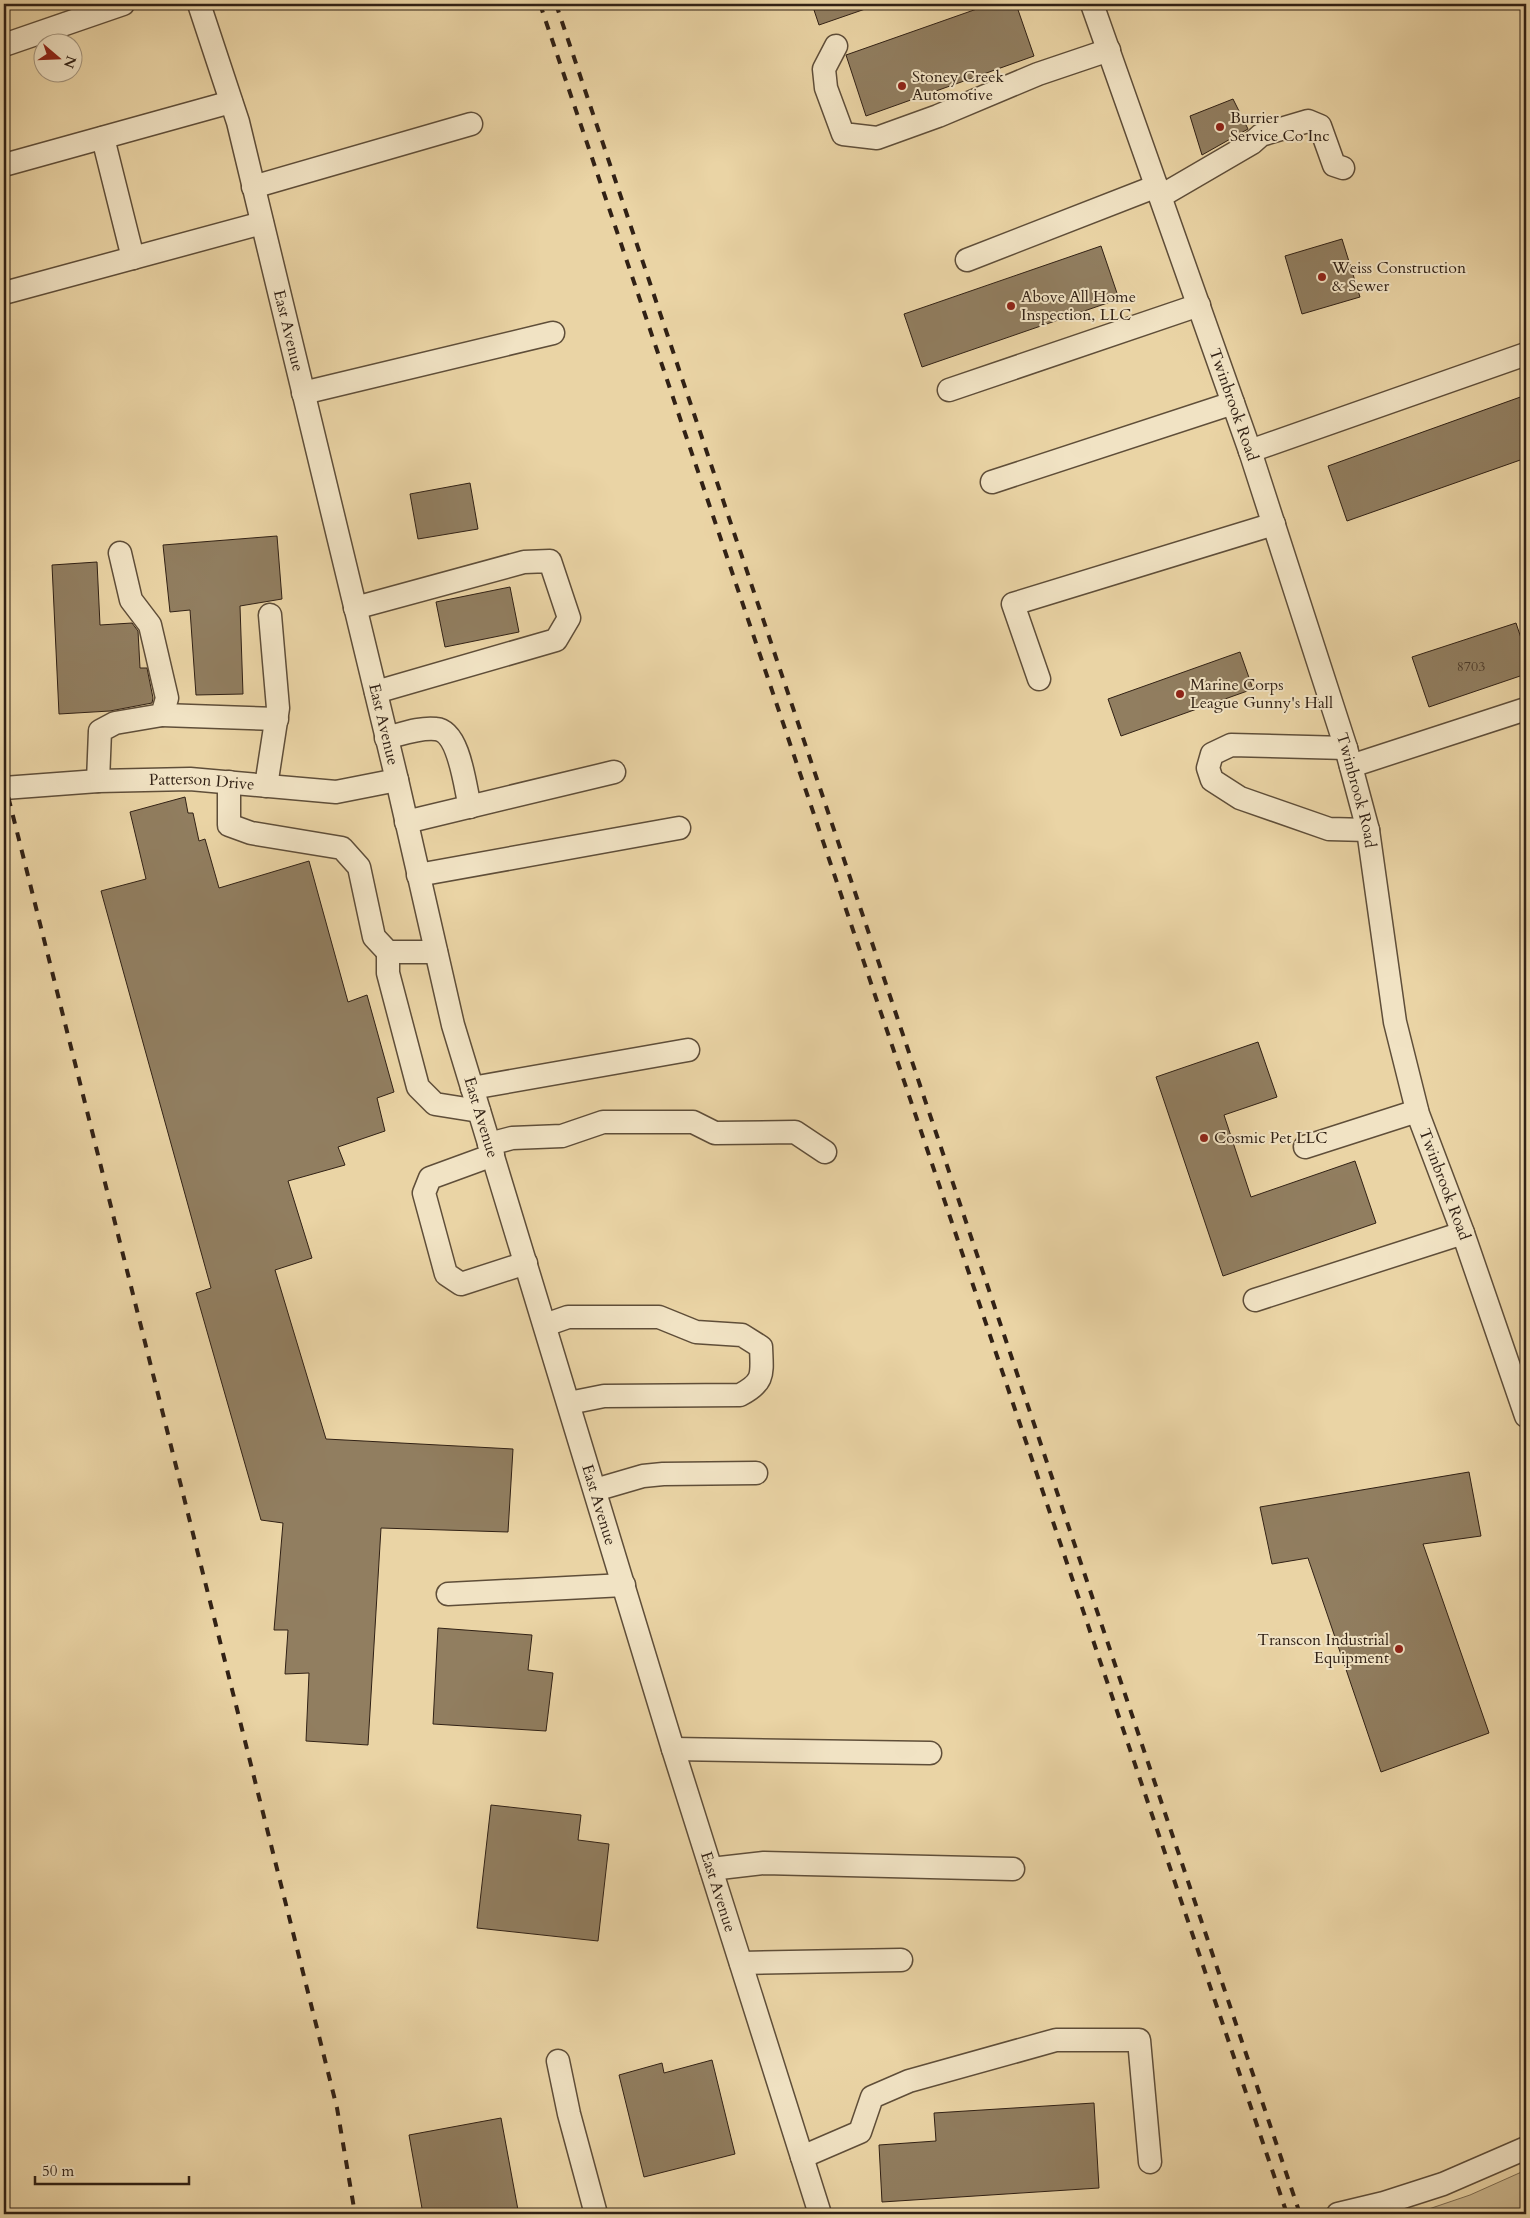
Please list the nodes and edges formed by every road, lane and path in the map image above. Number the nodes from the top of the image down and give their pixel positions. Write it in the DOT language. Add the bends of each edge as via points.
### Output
graph roads {
  1 [pos="123,4"];
  2 [pos="199,4"];
  3 [pos="1092,4"];
  4 [pos="4,45"];
  5 [pos="836,46"];
  6 [pos="1109,50"];
  7 [pos="231,102"];
  8 [pos="471,124"];
  9 [pos="103,138"];
  10 [pos="4,165"];
  11 [pos="1343,168"];
  12 [pos="253,187"];
  13 [pos="1159,191"];
  14 [pos="262,223"];
  15 [pos="133,258"];
  16 [pos="968,260"];
  17 [pos="4,293"];
  18 [pos="1199,305"];
  19 [pos="553,333"];
  20 [pos="1526,354"];
  21 [pos="949,390"];
  22 [pos="303,393"];
  23 [pos="1233,403"];
  24 [pos="1250,451"];
  25 [pos="992,482"];
  26 [pos="1274,524"];
  27 [pos="120,553"];
  28 [pos="355,608"];
  29 [pos="270,615"];
  30 [pos="1039,679"];
  31 [pos="376,692"];
  32 [pos="1526,709"];
  33 [pos="162,715"];
  34 [pos="277,719"];
  35 [pos="386,738"];
  36 [pos="1349,757"];
  37 [pos="614,772"];
  38 [pos="397,780"];
  39 [pos="98,781"];
  40 [pos="229,782"];
  41 [pos="266,786"];
  42 [pos="4,788"];
  43 [pos="470,807"];
  44 [pos="406,822"];
  45 [pos="679,828"];
  46 [pos="1368,830"];
  47 [pos="418,875"];
  48 [pos="388,952"];
  49 [pos="436,952"];
  50 [pos="688,1050"];
  51 [pos="472,1088"];
  52 [pos="480,1111"];
  53 [pos="1417,1111"];
  54 [pos="1305,1147"];
  55 [pos="491,1150"];
  56 [pos="825,1152"];
  57 [pos="1463,1233"];
  58 [pos="526,1263"];
  59 [pos="1255,1300"];
  60 [pos="545,1325"];
  61 [pos="569,1403"];
  62 [pos="1526,1416"];
  63 [pos="756,1473"];
  64 [pos="595,1490"];
  65 [pos="624,1586"];
  66 [pos="448,1594"];
  67 [pos="673,1749"];
  68 [pos="930,1752"];
  69 [pos="711,1869"];
  70 [pos="1013,1869"];
  71 [pos="901,1960"];
  72 [pos="740,1963"];
  73 [pos="558,2061"];
  74 [pos="1526,2148"];
  75 [pos="802,2157"];
  76 [pos="1150,2162"];
  77 [pos="596,2214"];
  78 [pos="820,2214"];
  79 [pos="1338,2214"];
  1 -- 4 [label="street"];
  2 -- 7 [label="street, East Avenue"];
  3 -- 6 [label="street, Twinbrook Road"];
  5 -- 6 [label="street" via="824,69 826,88 843,134 877,138 1038,74"];
  6 -- 13 [label="street, Twinbrook Road"];
  7 -- 9 [label="street"];
  7 -- 12 [label="street, East Avenue"];
  8 -- 12 [label="street"];
  9 -- 10 [label="street"];
  9 -- 15 [label="street"];
  11 -- 13 [label="street" via="1334,165 1320,126 1308,121 1261,136"];
  12 -- 14 [label="street, East Avenue"];
  13 -- 16 [label="street"];
  13 -- 18 [label="street, Twinbrook Road"];
  14 -- 15 [label="street"];
  14 -- 22 [label="street, East Avenue"];
  15 -- 17 [label="street"];
  18 -- 21 [label="street"];
  18 -- 23 [label="street, Twinbrook Road"];
  19 -- 22 [label="street"];
  20 -- 24 [label="street"];
  22 -- 28 [label="street, East Avenue"];
  23 -- 24 [label="street, Twinbrook Road"];
  23 -- 25 [label="street"];
  24 -- 26 [label="street, Twinbrook Road"];
  26 -- 30 [label="street" via="1013,604"];
  26 -- 36 [label="street, Twinbrook Road"];
  27 -- 33 [label="street" via="131,600 150,625 167,698"];
  28 -- 31 [label="street, East Avenue"];
  28 -- 31 [label="street" via="524,562 550,561 569,618 556,640"];
  29 -- 34 [label="street"];
  31 -- 35 [label="street, East Avenue"];
  32 -- 36 [label="street"];
  33 -- 34 [label="street"];
  33 -- 39 [label="street" via="115,723 100,731"];
  34 -- 41 [label="street"];
  35 -- 38 [label="street, East Avenue"];
  35 -- 43 [label="street" via="439,728 448,734 456,744"];
  36 -- 46 [label="street, Twinbrook Road"];
  36 -- 46 [label="street" via="1232,745 1212,754 1208,768 1212,780 1240,798 1329,829"];
  37 -- 43 [label="street"];
  38 -- 41 [label="street, Patterson Drive" via="336,792"];
  38 -- 44 [label="street, East Avenue"];
  39 -- 40 [label="street, Patterson Drive" via="190,779"];
  39 -- 42 [label="street, Patterson Drive"];
  40 -- 41 [label="street, Patterson Drive"];
  40 -- 48 [label="street" via="229,825 251,834 342,848 359,867 374,937"];
  43 -- 44 [label="street"];
  44 -- 47 [label="street, East Avenue"];
  45 -- 47 [label="street"];
  46 -- 53 [label="street, Twinbrook Road" via="1395,1022"];
  47 -- 49 [label="street, East Avenue"];
  48 -- 49 [label="street"];
  48 -- 52 [label="street" via="388,973 418,1087 435,1104"];
  49 -- 51 [label="street, East Avenue"];
  50 -- 51 [label="street"];
  51 -- 52 [label="street, East Avenue"];
  52 -- 55 [label="street, East Avenue"];
  53 -- 54 [label="street"];
  53 -- 57 [label="street, Twinbrook Road"];
  55 -- 56 [label="street" via="512,1138 562,1136 603,1122 693,1122 715,1133 794,1132"];
  55 -- 58 [label="street, East Avenue"];
  55 -- 58 [label="street" via="430,1178 424,1193 446,1274 461,1284"];
  57 -- 59 [label="street"];
  57 -- 62 [label="street, Twinbrook Road"];
  58 -- 60 [label="street, East Avenue"];
  60 -- 61 [label="street, East Avenue"];
  60 -- 61 [label="street" via="568,1317 659,1318 696,1332 742,1335 761,1347 762,1374 755,1387 740,1395 604,1396"];
  61 -- 64 [label="street, East Avenue"];
  63 -- 64 [label="street" via="643,1476"];
  64 -- 65 [label="street, East Avenue"];
  65 -- 66 [label="street"];
  65 -- 67 [label="street, East Avenue"];
  67 -- 68 [label="street"];
  67 -- 69 [label="street, East Avenue"];
  69 -- 70 [label="street" via="764,1863"];
  69 -- 72 [label="street, East Avenue"];
  71 -- 72 [label="street"];
  72 -- 75 [label="street, East Avenue"];
  73 -- 77 [label="street"];
  74 -- 79 [label="street" via="1443,2184"];
  75 -- 76 [label="street" via="860,2132 872,2097 910,2081 1056,2040 1139,2040"];
  75 -- 78 [label="street, East Avenue"];
}
